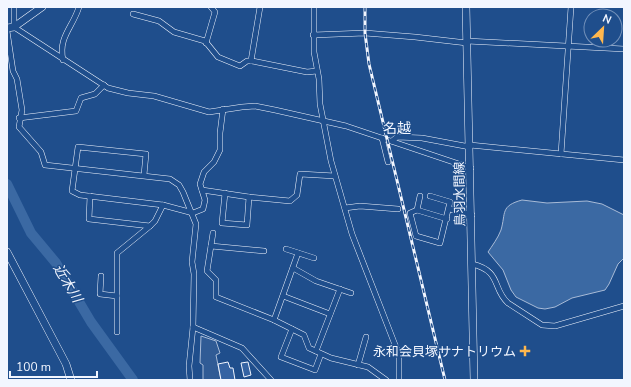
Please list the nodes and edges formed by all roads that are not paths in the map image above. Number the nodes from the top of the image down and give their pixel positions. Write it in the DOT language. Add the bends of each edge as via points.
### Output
graph roads {
  1 [pos="14,7"];
  2 [pos="42,7"];
  3 [pos="79,7"];
  4 [pos="211,7"];
  5 [pos="260,7"];
  6 [pos="314,7"];
  7 [pos="466,7"];
  8 [pos="571,7"];
  9 [pos="133,14"];
  10 [pos="9,28"];
  11 [pos="313,35"];
  12 [pos="467,42"];
  13 [pos="206,43"];
  14 [pos="568,46"];
  15 [pos="624,49"];
  16 [pos="63,60"];
  17 [pos="251,61"];
  18 [pos="317,71"];
  19 [pos="104,85"];
  20 [pos="223,110"];
  21 [pos="20,118"];
  22 [pos="324,121"];
  23 [pos="382,138"];
  24 [pos="392,141"];
  25 [pos="470,146"];
  26 [pos="561,154"];
  27 [pos="624,160"];
  28 [pos="388,162"];
  29 [pos="75,168"];
  30 [pos="471,168"];
  31 [pos="144,175"];
  32 [pos="335,176"];
  33 [pos="202,190"];
  34 [pos="225,194"];
  35 [pos="90,196"];
  36 [pos="420,196"];
  37 [pos="430,196"];
  38 [pos="249,197"];
  39 [pos="163,205"];
  40 [pos="344,208"];
  41 [pos="450,208"];
  42 [pos="398,209"];
  43 [pos="417,210"];
  44 [pos="193,213"];
  45 [pos="472,215"];
  46 [pos="447,219"];
  47 [pos="150,226"];
  48 [pos="213,233"];
  49 [pos="211,246"];
  50 [pos="286,249"];
  51 [pos="264,251"];
  52 [pos="7,252"];
  53 [pos="298,253"];
  54 [pos="314,258"];
  55 [pos="472,264"];
  56 [pos="293,268"];
  57 [pos="101,276"];
  58 [pos="340,289"];
  59 [pos="351,293"];
  60 [pos="117,296"];
  61 [pos="283,296"];
  62 [pos="624,306"];
  63 [pos="330,314"];
  64 [pos="274,320"];
  65 [pos="193,327"];
  66 [pos="292,329"];
  67 [pos="118,332"];
  68 [pos="366,337"];
  69 [pos="319,353"];
  70 [pos="358,365"];
  71 [pos="71,380"];
  72 [pos="190,380"];
  73 [pos="271,380"];
  74 [pos="386,380"];
  75 [pos="398,380"];
  76 [pos="474,380"];
  1 -- 10 [label="street"];
  2 -- 10 [label="street"];
  3 -- 16 [label="street" via="62,43"];
  4 -- 13 [label="street" via="215,12"];
  5 -- 17 [label="street"];
  6 -- 11 [label="street"];
  7 -- 12 [label="street, 鳥羽水間線"];
  8 -- 14 [label="street"];
  9 -- 13 [label="street" via="159,21 174,32"];
  10 -- 16 [label="street"];
  10 -- 21 [label="street" via="13,72 18,79 22,110"];
  11 -- 12 [label="street" via="414,36"];
  11 -- 18 [label="street"];
  12 -- 14 [label="street"];
  12 -- 25 [label="street, 鳥羽水間線"];
  13 -- 17 [label="street" via="218,57 240,66 247,60"];
  14 -- 15 [label="street"];
  14 -- 26 [label="street"];
  16 -- 19 [label="street"];
  17 -- 18 [label="street" via="307,72"];
  18 -- 22 [label="street"];
  19 -- 20 [label="street" via="209,112"];
  19 -- 21 [label="street" via="95,94 81,98 76,111"];
  20 -- 22 [label="street" via="255,106"];
  20 -- 33 [label="street" via="220,150 214,162 204,172 200,184"];
  21 -- 29 [label="street" via="19,127 41,152 45,165"];
  22 -- 23 [label="street"];
  22 -- 32 [label="street"];
  23 -- 24 [label="street"];
  23 -- 28 [label="street"];
  24 -- 25 [label="street" via="397,136"];
  24 -- 30 [label="street"];
  25 -- 26 [label="street"];
  25 -- 30 [label="street, 鳥羽水間線"];
  26 -- 27 [label="street"];
  29 -- 31 [label="street"];
  29 -- 31 [label="street" via="78,147 146,154"];
  29 -- 35 [label="street" via="72,191"];
  30 -- 45 [label="street, 鳥羽水間線"];
  31 -- 44 [label="street" via="170,179 179,185"];
  32 -- 38 [label="street" via="300,174 297,195 290,201"];
  32 -- 40 [label="street"];
  33 -- 34 [label="street"];
  33 -- 44 [label="street" via="205,200 203,209"];
  34 -- 38 [label="street"];
  34 -- 38 [label="street" via="222,223 247,225"];
  35 -- 39 [label="street"];
  35 -- 47 [label="street" via="89,219"];
  36 -- 43 [label="street"];
  37 -- 41 [label="street" via="450,202"];
  39 -- 44 [label="street"];
  39 -- 47 [label="street"];
  40 -- 42 [label="street" via="360,206"];
  40 -- 75 [label="street" via="399,355"];
  41 -- 45 [label="street"];
  41 -- 46 [label="street"];
  43 -- 46 [label="street"];
  43 -- 46 [label="street" via="410,213 416,236 440,243"];
  44 -- 65 [label="street" via="196,224 192,262"];
  45 -- 55 [label="street, 鳥羽水間線"];
  47 -- 60 [label="street" via="117,253"];
  48 -- 49 [label="street"];
  49 -- 51 [label="street"];
  49 -- 64 [label="street" via="207,271 216,280 216,297"];
  50 -- 53 [label="street"];
  52 -- 71 [label="street" via="66,364"];
  53 -- 54 [label="street"];
  53 -- 56 [label="street"];
  55 -- 62 [label="street" via="480,266 492,275 504,300 542,325 555,326"];
  55 -- 76 [label="street, 鳥羽水間線"];
  56 -- 58 [label="street" via="316,281"];
  56 -- 61 [label="street"];
  57 -- 60 [label="street" via="100,294"];
  58 -- 59 [label="street"];
  58 -- 63 [label="street"];
  60 -- 67 [label="street"];
  61 -- 63 [label="street"];
  61 -- 64 [label="street"];
  63 -- 69 [label="street"];
  64 -- 66 [label="street"];
  65 -- 72 [label="street"];
  65 -- 73 [label="street" via="242,348"];
  66 -- 69 [label="street" via="304,335 309,348"];
  66 -- 69 [label="street" via="281,357 314,370"];
  68 -- 70 [label="street"];
  69 -- 70 [label="street"];
  70 -- 74 [label="street" via="368,367"];
}
